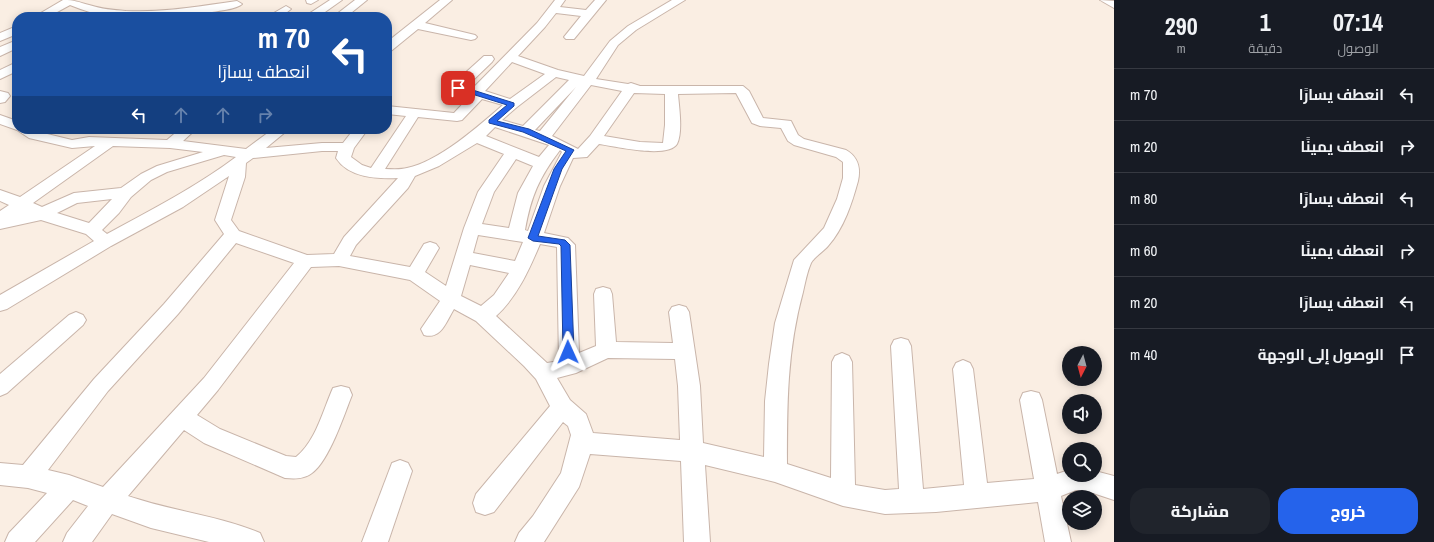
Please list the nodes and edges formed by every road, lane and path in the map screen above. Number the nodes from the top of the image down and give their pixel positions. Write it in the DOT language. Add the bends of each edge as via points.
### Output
graph roads {
  1 [pos="68,0"];
  2 [pos="337,0"];
  3 [pos="362,0"];
  4 [pos="447,0"];
  5 [pos="602,0"];
  6 [pos="680,0"];
  7 [pos="1105,0"];
  8 [pos="557,4"];
  9 [pos="1114,5"];
  10 [pos="236,6"];
  11 [pos="93,9"];
  12 [pos="286,9"];
  13 [pos="48,12"];
  14 [pos="87,12"];
  15 [pos="112,12"];
  16 [pos="174,12"];
  17 [pos="281,12"];
  18 [pos="318,12"];
  19 [pos="346,12"];
  20 [pos="588,14"];
  21 [pos="417,25"];
  22 [pos="12,32"];
  23 [pos="471,37"];
  24 [pos="570,37"];
  25 [pos="0,38"];
  26 [pos="392,44"];
  27 [pos="12,48"];
  28 [pos="0,52"];
  29 [pos="510,57"];
  30 [pos="488,59"];
  31 [pos="12,69"];
  32 [pos="554,73"];
  33 [pos="0,75"];
  34 [pos="583,80"];
  35 [pos="631,87"];
  36 [pos="671,89"];
  37 [pos="478,93"];
  38 [pos="0,95"];
  39 [pos="0,99"];
  40 [pos="512,104"];
  41 [pos="392,110"];
  42 [pos="415,112"];
  43 [pos="0,119"];
  44 [pos="492,122"];
  45 [pos="12,124"];
  46 [pos="526,131"];
  47 [pos="32,134"];
  48 [pos="183,134"];
  49 [pos="275,134"];
  50 [pos="357,134"];
  51 [pos="476,137"];
  52 [pos="543,137"];
  53 [pos="595,140"];
  54 [pos="110,142"];
  55 [pos="170,144"];
  56 [pos="347,147"];
  57 [pos="563,147"];
  58 [pos="221,151"];
  59 [pos="513,152"];
  60 [pos="244,158"];
  61 [pos="542,164"];
  62 [pos="48,166"];
  63 [pos="72,168"];
  64 [pos="409,173"];
  65 [pos="374,174"];
  66 [pos="125,193"];
  67 [pos="0,195"];
  68 [pos="22,204"];
  69 [pos="42,214"];
  70 [pos="0,220"];
  71 [pos="0,223"];
  72 [pos="472,228"];
  73 [pos="92,230"];
  74 [pos="233,235"];
  75 [pos="516,235"];
  76 [pos="533,238"];
  77 [pos="105,242"];
  78 [pos="430,248"];
  79 [pos="464,258"];
  80 [pos="339,260"];
  81 [pos="306,261"];
  82 [pos="520,269"];
  83 [pos="415,274"];
  84 [pos="603,294"];
  85 [pos="452,299"];
  86 [pos="0,304"];
  87 [pos="678,312"];
  88 [pos="483,316"];
  89 [pos="76,320"];
  90 [pos="431,329"];
  91 [pos="901,346"];
  92 [pos="606,350"];
  93 [pos="685,351"];
  94 [pos="842,362"];
  95 [pos="569,367"];
  96 [pos="963,369"];
  97 [pos="543,373"];
  98 [pos="0,388"];
  99 [pos="341,395"];
  100 [pos="1031,400"];
  101 [pos="562,407"];
  102 [pos="182,417"];
  103 [pos="581,444"];
  104 [pos="692,451"];
  105 [pos="400,471"];
  106 [pos="775,471"];
  107 [pos="0,474"];
  108 [pos="28,477"];
  109 [pos="69,487"];
  110 [pos="1114,488"];
  111 [pos="1047,489"];
  112 [pos="843,494"];
  113 [pos="977,496"];
  114 [pos="106,501"];
  115 [pos="912,501"];
  116 [pos="485,503"];
  117 [pos="18,542"];
  118 [pos="76,542"];
  119 [pos="251,542"];
  120 [pos="375,542"];
  121 [pos="528,542"];
  122 [pos="697,542"];
  123 [pos="1058,542"];
  1 -- 11 [label="street"];
  1 -- 13 [label="street"];
  2 -- 18 [label="street"];
  3 -- 19 [label="street"];
  4 -- 21 [label="street"];
  5 -- 20 [label="street"];
  6 -- 34 [label="street" via="632,28 614,44"];
  7 -- 9 [label="street"];
  8 -- 20 [label="street"];
  8 -- 29 [label="street" via="542,25"];
  10 -- 16 [label="street"];
  11 -- 14 [label="street"];
  11 -- 15 [label="street"];
  12 -- 17 [label="street"];
  20 -- 24 [label="street"];
  21 -- 23 [label="street"];
  21 -- 26 [label="street"];
  22 -- 25 [label="street"];
  27 -- 28 [label="street"];
  29 -- 32 [label="street"];
  29 -- 37 [label="street"];
  30 -- 37 [label="street" via="458,87"];
  31 -- 33 [label="street"];
  32 -- 34 [label="street"];
  32 -- 40 [label="street"];
  34 -- 35 [label="street"];
  34 -- 46 [label="street"];
  34 -- 52 [label="street"];
  35 -- 36 [label="street" via="650,91"];
  35 -- 53 [label="street"];
  36 -- 53 [label="street" via="672,118 668,146 640,146"];
  36 -- 106 [label="street" via="738,89 742,91 760,122 782,122 797,140 845,155 851,161 851,178 845,199 822,242 803,260 785,323 778,386"];
  37 -- 40 [label="street"];
  37 -- 42 [label="street" via="457,117"];
  38 -- 39 [label="street" via="3,96"];
  40 -- 44 [label="street"];
  41 -- 42 [label="street"];
  42 -- 65 [label="street"];
  43 -- 45 [label="street"];
  44 -- 46 [label="street"];
  44 -- 51 [label="street"];
  46 -- 52 [label="street"];
  47 -- 54 [label="street" via="72,144"];
  48 -- 55 [label="street"];
  49 -- 60 [label="street"];
  50 -- 56 [label="street"];
  51 -- 59 [label="street"];
  51 -- 64 [label="street" via="434,163"];
  52 -- 57 [label="street"];
  53 -- 57 [label="street" via="582,154 576,154"];
  54 -- 55 [label="street"];
  54 -- 63 [label="street"];
  55 -- 58 [label="street"];
  56 -- 60 [label="street" via="322,147"];
  56 -- 65 [label="street" via="343,158 357,168"];
  57 -- 61 [label="street"];
  57 -- 76 [label="street" via="558,169"];
  58 -- 60 [label="street"];
  58 -- 66 [label="street" via="162,169"];
  59 -- 61 [label="street"];
  59 -- 72 [label="street" via="486,192"];
  60 -- 74 [label="street" via="223,220"];
  60 -- 77 [label="street" via="177,203"];
  61 -- 75 [label="street" via="523,200"];
  62 -- 63 [label="street"];
  63 -- 68 [label="street"];
  64 -- 65 [label="street"];
  64 -- 80 [label="street" via="350,241"];
  66 -- 69 [label="street" via="74,198"];
  66 -- 73 [label="street"];
  67 -- 68 [label="street"];
  68 -- 69 [label="street"];
  68 -- 70 [label="street"];
  69 -- 71 [label="street"];
  69 -- 73 [label="street"];
  72 -- 75 [label="street"];
  72 -- 79 [label="street"];
  73 -- 77 [label="street"];
  74 -- 81 [label="street"];
  74 -- 108 [label="street" via="171,309 101,385"];
  75 -- 76 [label="street"];
  76 -- 82 [label="street"];
  76 -- 95 [label="street" via="562,242 566,245"];
  77 -- 86 [label="street"];
  78 -- 83 [label="street"];
  79 -- 82 [label="street"];
  79 -- 85 [label="street"];
  80 -- 81 [label="street"];
  80 -- 83 [label="street"];
  81 -- 102 [label="street" via="211,384"];
  82 -- 88 [label="street" via="503,297"];
  83 -- 85 [label="street"];
  84 -- 92 [label="street"];
  85 -- 88 [label="street"];
  85 -- 90 [label="street"];
  87 -- 93 [label="street"];
  88 -- 97 [label="street"];
  89 -- 98 [label="street"];
  91 -- 115 [label="street"];
  92 -- 93 [label="street"];
  92 -- 95 [label="street"];
  93 -- 104 [label="street"];
  94 -- 112 [label="street"];
  95 -- 97 [label="street"];
  96 -- 113 [label="street"];
  97 -- 101 [label="street"];
  99 -- 102 [label="street" via="331,422 310,461 296,469 285,467 212,436"];
  100 -- 111 [label="street"];
  101 -- 103 [label="street" via="578,421 582,435"];
  101 -- 116 [label="street"];
  102 -- 114 [label="street"];
  103 -- 104 [label="street"];
  103 -- 121 [label="street" via="570,479 542,525"];
  104 -- 106 [label="street"];
  104 -- 122 [label="street"];
  105 -- 120 [label="street"];
  106 -- 112 [label="street"];
  107 -- 108 [label="street"];
  108 -- 109 [label="street"];
  109 -- 114 [label="street"];
  109 -- 117 [label="street"];
  110 -- 111 [label="street" via="1076,479"];
  111 -- 113 [label="street"];
  111 -- 123 [label="street"];
  112 -- 115 [label="street" via="865,500"];
  113 -- 115 [label="street"];
  114 -- 118 [label="street"];
  114 -- 119 [label="street" via="151,516"];
}
